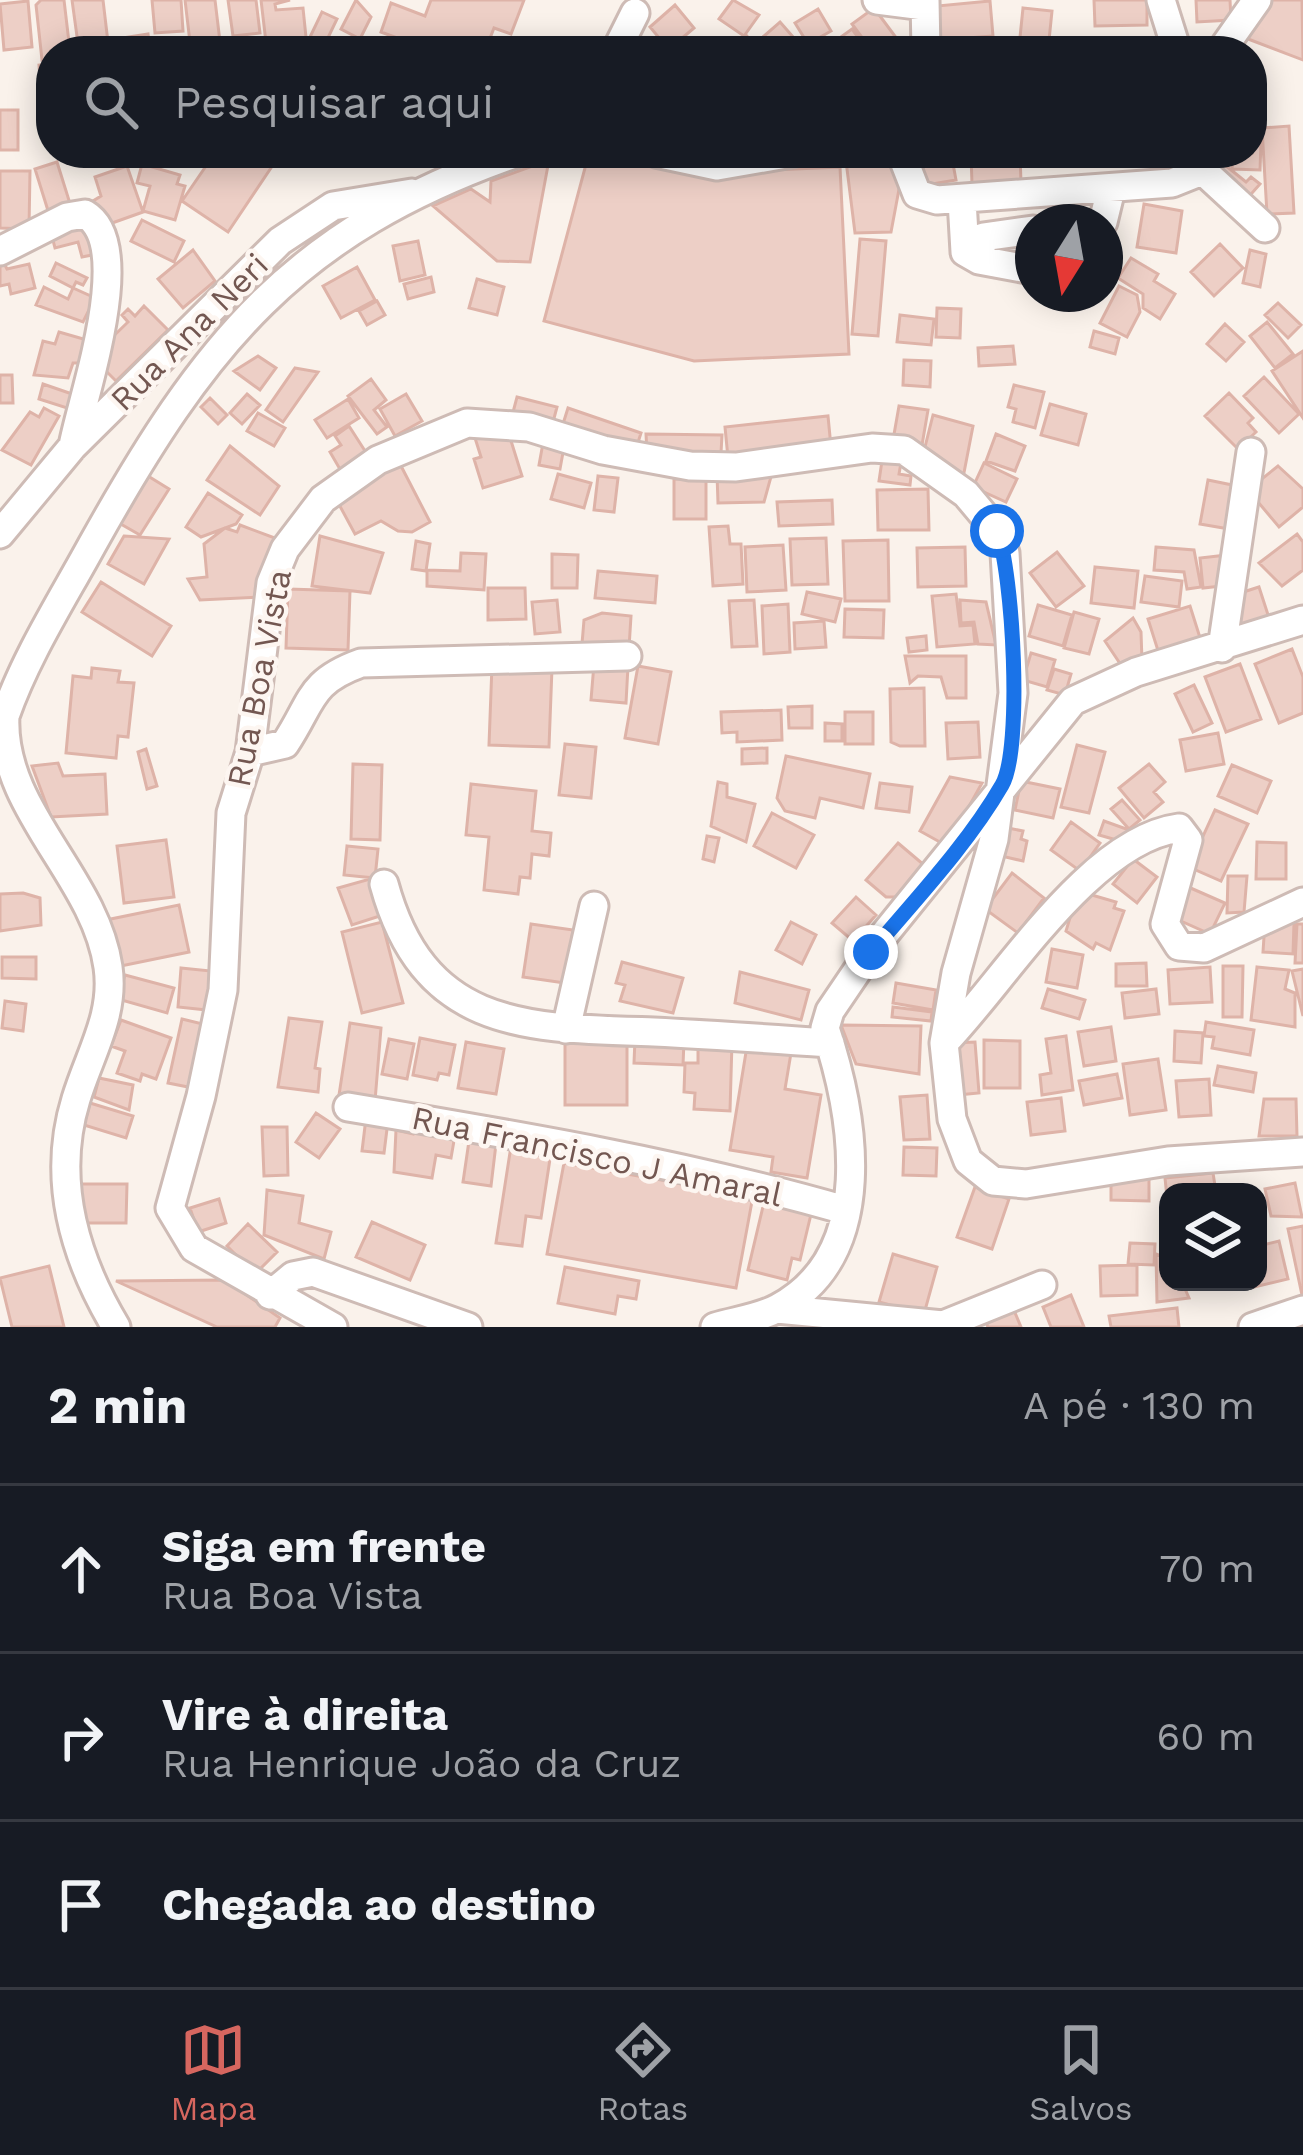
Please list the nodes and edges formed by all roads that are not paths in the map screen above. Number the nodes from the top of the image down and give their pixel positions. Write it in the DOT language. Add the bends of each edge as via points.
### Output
graph roads {
  1 [pos="878,0"];
  2 [pos="1161,0"];
  3 [pos="1256,0"];
  4 [pos="925,3"];
  5 [pos="635,13"];
  6 [pos="624,36"];
  7 [pos="926,36"];
  8 [pos="1172,36"];
  9 [pos="1231,36"];
  10 [pos="479,168"];
  11 [pos="907,168"];
  12 [pos="1194,168"];
  13 [pos="1210,168"];
  14 [pos="1111,189"];
  15 [pos="416,193"];
  16 [pos="962,200"];
  17 [pos="1107,204"];
  18 [pos="1265,227"];
  19 [pos="1015,233"];
  20 [pos="0,251"];
  21 [pos="979,260"];
  22 [pos="1015,267"];
  23 [pos="73,446"];
  24 [pos="1251,452"];
  25 [pos="0,534"];
  26 [pos="1303,620"];
  27 [pos="1222,648"];
  28 [pos="627,656"];
  29 [pos="250,752"];
  30 [pos="1005,782"];
  31 [pos="384,884"];
  32 [pos="1303,902"];
  33 [pos="594,907"];
  34 [pos="566,1029"];
  35 [pos="830,1042"];
  36 [pos="944,1043"];
  37 [pos="348,1106"];
  38 [pos="1303,1152"];
  39 [pos="845,1210"];
  40 [pos="1042,1285"];
  41 [pos="270,1295"];
  42 [pos="777,1309"];
  43 [pos="1303,1310"];
  44 [pos="116,1327"];
  45 [pos="333,1327"];
  46 [pos="468,1327"];
  47 [pos="716,1327"];
  48 [pos="1253,1327"];
  1 -- 4 [label="street"];
  2 -- 8 [label="street"];
  3 -- 9 [label="street"];
  4 -- 7 [label="street"];
  5 -- 6 [label="street"];
  10 -- 15 [label="street"];
  11 -- 16 [label="street" via="917,194"];
  12 -- 14 [label="street" via="1172,183"];
  13 -- 18 [label="street"];
  14 -- 16 [label="street"];
  14 -- 17 [label="street"];
  15 -- 23 [label="street, Rua Ana Neri" via="356,199 305,221"];
  15 -- 44 [label="street" via="277,287 180,395 5,716 2,742 16,787 108,962 111,1004 75,1102 66,1156 79,1259"];
  16 -- 21 [label="street" via="961,239"];
  19 -- 21 [label="street" via="983,237"];
  20 -- 23 [label="street" via="67,218 85,214 95,224 110,296"];
  21 -- 22 [label="street"];
  23 -- 25 [label="street, Rua Ana Neri"];
  24 -- 27 [label="street"];
  26 -- 27 [label="street"];
  27 -- 30 [label="street" via="1136,672 1073,701"];
  28 -- 29 [label="street" via="361,663 323,680 285,744"];
  29 -- 30 [label="street, Rua Boa Vista" via="271,583 303,521 348,480 409,444 467,423 500,423 690,466 904,450 946,478 997,531 1005,553 1013,693"];
  29 -- 41 [label="street, Rua Boa Vista" via="231,813 216,1031 170,1208 194,1248"];
  30 -- 35 [label="street" via="838,995 825,1028"];
  30 -- 36 [label="street, Rua Boa Vista"];
  31 -- 34 [label="street" via="407,949 430,977 496,1018"];
  32 -- 36 [label="street" via="1204,948 1179,946 1165,924 1188,840 1179,828 1156,834 1075,892"];
  33 -- 34 [label="street"];
  34 -- 35 [label="street"];
  35 -- 39 [label="street" via="853,1147"];
  36 -- 38 [label="street" via="958,1139 978,1174 993,1181 1026,1184 1168,1161"];
  37 -- 39 [label="street, Rua Francisco J Amaral" via="599,1149"];
  39 -- 42 [label="street" via="824,1266"];
  40 -- 42 [label="street" via="943,1325"];
  41 -- 45 [label="street, Rua Boa Vista"];
  41 -- 46 [label="street" via="313,1272"];
  42 -- 47 [label="street"];
  43 -- 48 [label="street"];
}
